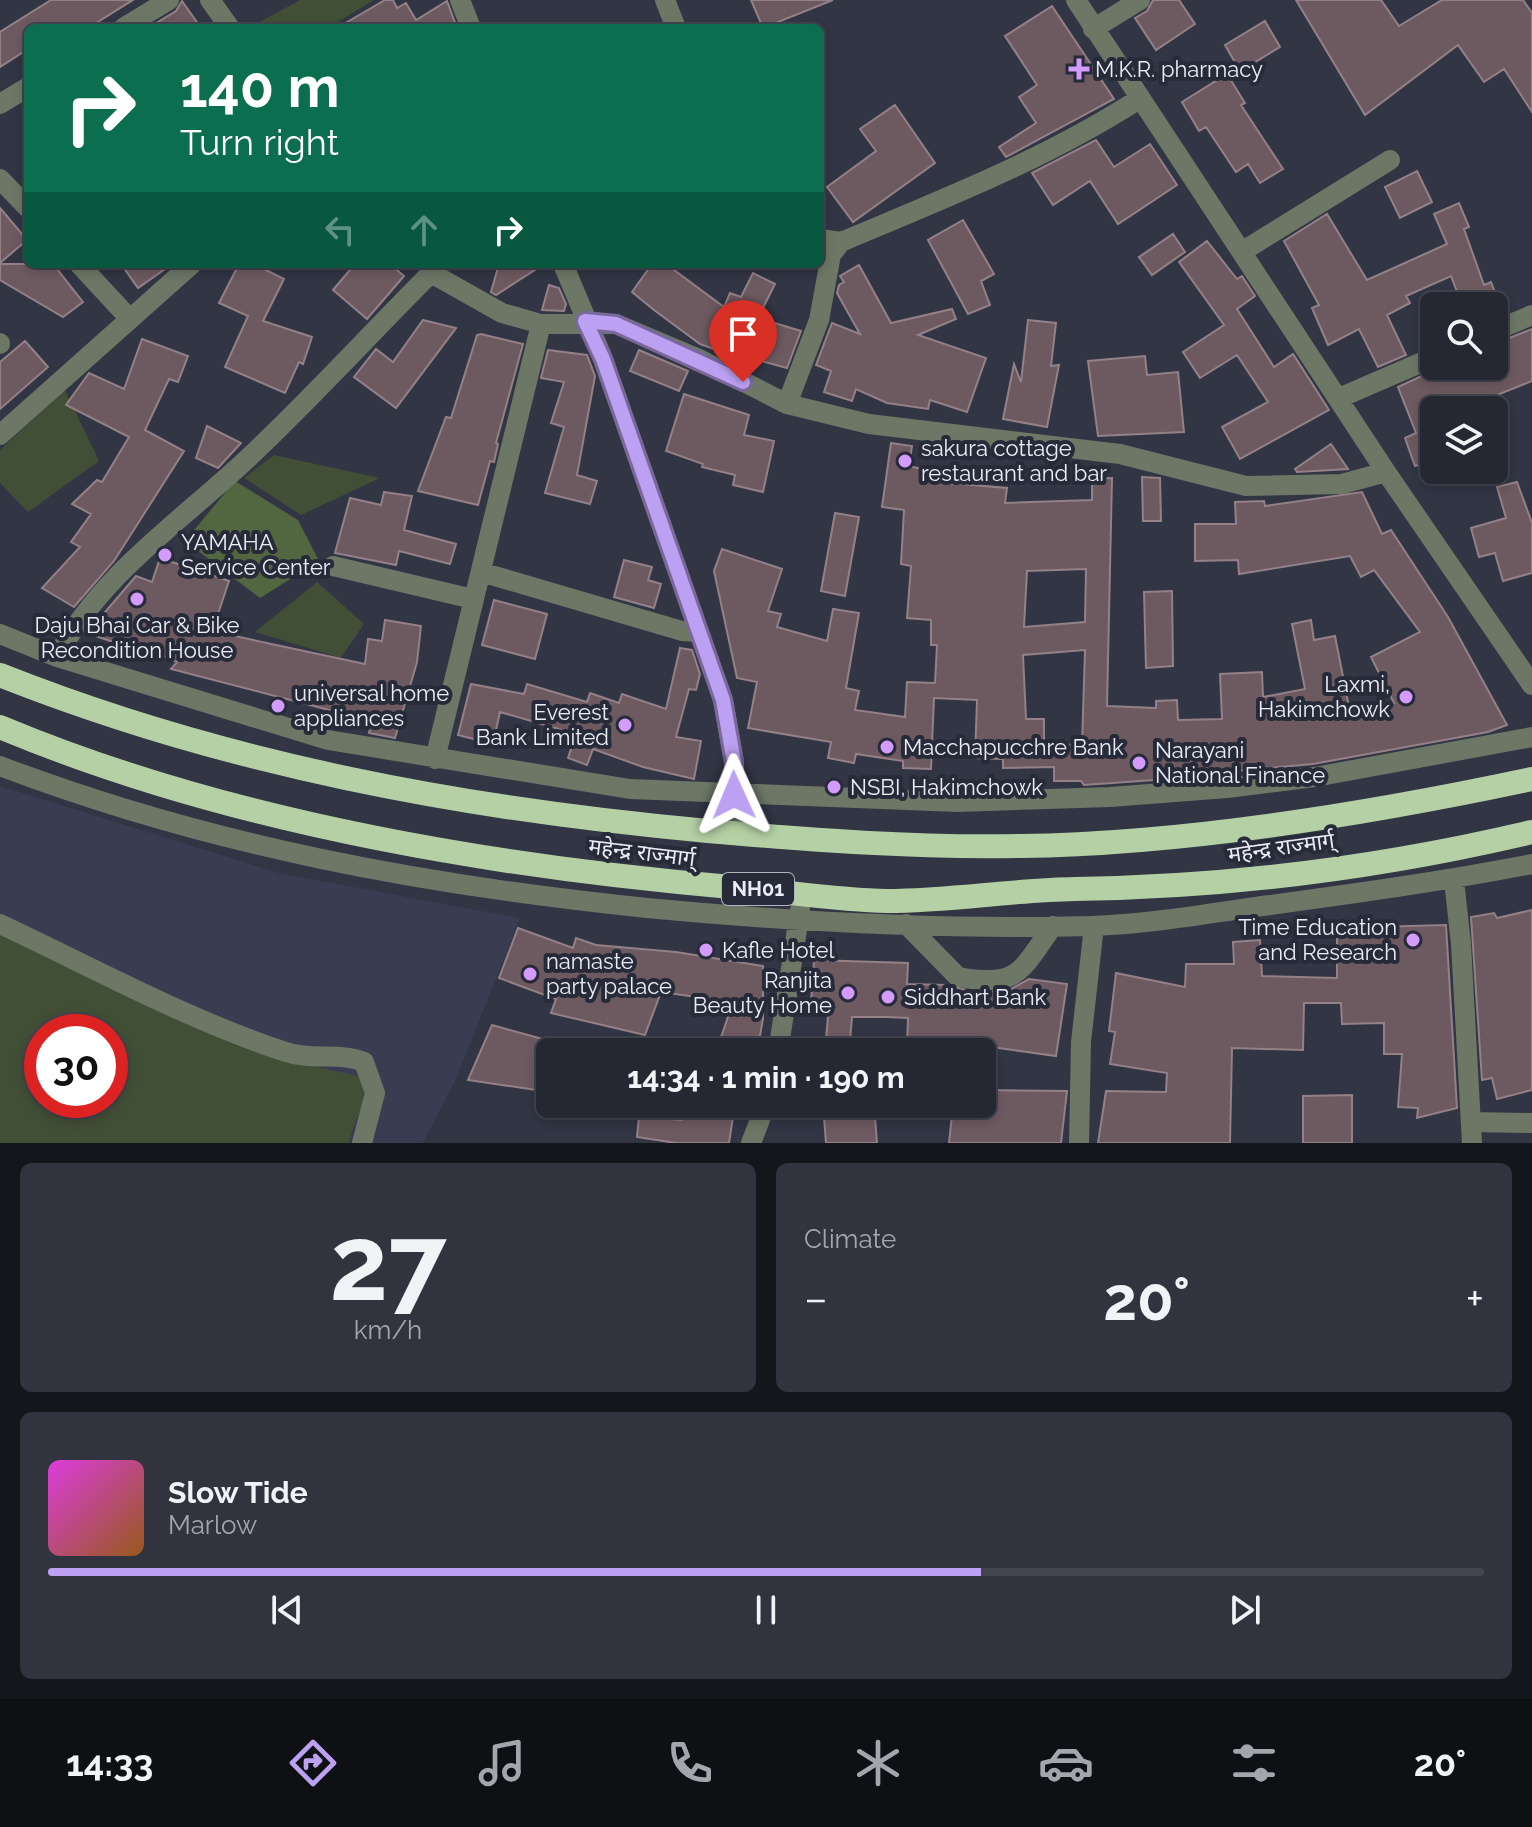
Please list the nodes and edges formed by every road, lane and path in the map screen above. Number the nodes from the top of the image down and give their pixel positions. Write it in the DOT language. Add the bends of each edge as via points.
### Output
graph roads {
  1 [pos="169,0"];
  2 [pos="210,0"];
  3 [pos="460,0"];
  4 [pos="665,0"];
  5 [pos="1076,0"];
  6 [pos="1140,0"];
  7 [pos="130,24"];
  8 [pos="227,24"];
  9 [pos="469,24"];
  10 [pos="674,24"];
  11 [pos="1093,29"];
  12 [pos="24,89"];
  13 [pos="1139,99"];
  14 [pos="0,104"];
  15 [pos="1390,160"];
  16 [pos="0,179"];
  17 [pos="24,204"];
  18 [pos="824,240"];
  19 [pos="841,242"];
  20 [pos="1243,251"];
  21 [pos="83,268"];
  22 [pos="187,268"];
  23 [pos="565,268"];
  24 [pos="426,269"];
  25 [pos="1532,315"];
  26 [pos="129,318"];
  27 [pos="585,321"];
  28 [pos="541,324"];
  29 [pos="1508,325"];
  30 [pos="1420,363"];
  31 [pos="1339,398"];
  32 [pos="787,404"];
  33 [pos="0,435"];
  34 [pos="1386,472"];
  35 [pos="333,566"];
  36 [pos="481,572"];
  37 [pos="473,599"];
  38 [pos="699,632"];
  39 [pos="0,634"];
  40 [pos="57,657"];
  41 [pos="0,675"];
  42 [pos="1532,685"];
  43 [pos="0,727"];
  44 [pos="1532,737"];
  45 [pos="435,759"];
  46 [pos="0,766"];
  47 [pos="1532,779"];
  48 [pos="734,795"];
  49 [pos="1532,832"];
  50 [pos="731,833"];
  51 [pos="1532,864"];
  52 [pos="1454,880"];
  53 [pos="802,893"];
  54 [pos="798,923"];
  55 [pos="0,924"];
  56 [pos="906,924"];
  57 [pos="1053,926"];
  58 [pos="1094,926"];
  59 [pos="780,1038"];
  60 [pos="761,1118"];
  61 [pos="1532,1123"];
  62 [pos="1472,1133"];
  63 [pos="362,1143"];
  64 [pos="751,1143"];
  65 [pos="1079,1143"];
  1 -- 7 [label="street"];
  2 -- 8 [label="street"];
  3 -- 9 [label="street"];
  4 -- 10 [label="street"];
  5 -- 11 [label="street"];
  6 -- 11 [label="street"];
  11 -- 13 [label="street"];
  12 -- 14 [label="street"];
  13 -- 19 [label="street" via="1079,138"];
  13 -- 20 [label="street"];
  15 -- 20 [label="street"];
  16 -- 17 [label="street"];
  18 -- 19 [label="street"];
  19 -- 32 [label="street" via="831,255 819,320"];
  20 -- 31 [label="street"];
  21 -- 26 [label="street"];
  22 -- 26 [label="street"];
  23 -- 27 [label="street"];
  24 -- 28 [label="street" via="502,313"];
  24 -- 40 [label="street" via="247,459 126,567"];
  25 -- 29 [label="street"];
  26 -- 33 [label="street"];
  27 -- 28 [label="street"];
  27 -- 32 [label="street" via="616,324"];
  27 -- 38 [label="street"];
  28 -- 36 [label="street"];
  30 -- 31 [label="street"];
  31 -- 34 [label="street"];
  32 -- 34 [label="street" via="869,424 1120,454 1246,486 1342,484"];
  34 -- 42 [label="street"];
  35 -- 37 [label="street"];
  36 -- 37 [label="street"];
  36 -- 38 [label="street"];
  37 -- 45 [label="street"];
  38 -- 48 [label="street" via="723,700"];
  39 -- 40 [label="street"];
  40 -- 45 [label="street" via="328,740"];
  41 -- 50 [label="highway, महेन्द्र राज्मार्ग्" via="143,728 310,772 426,796 596,821"];
  43 -- 53 [label="highway, महेन्द्र राज्मार्ग् / NH01" via="118,771 248,808 409,843 577,870"];
  44 -- 48 [label="street" via="1418,760 1212,789 957,802"];
  45 -- 48 [label="street" via="630,789"];
  46 -- 54 [label="street" via="192,831 301,857 553,898"];
  47 -- 50 [label="highway, महेन्द्र राज्मार्ग्" via="1157,838 1022,846 884,844"];
  48 -- 50 [label="street"];
  49 -- 53 [label="highway, महेन्द्र राज्मार्ग् / NH01" via="1467,848 1214,883 887,901"];
  51 -- 52 [label="street"];
  52 -- 58 [label="street"];
  52 -- 62 [label="street"];
  53 -- 54 [label="street"];
  54 -- 56 [label="street"];
  54 -- 59 [label="street"];
  55 -- 63 [label="street" via="289,1054 364,1062 375,1093"];
  56 -- 57 [label="street"];
  56 -- 57 [label="street" via="958,977 1006,981 1018,974"];
  57 -- 58 [label="street"];
  58 -- 65 [label="street" via="1081,1042"];
  60 -- 64 [label="street"];
  61 -- 62 [label="street"];
}
